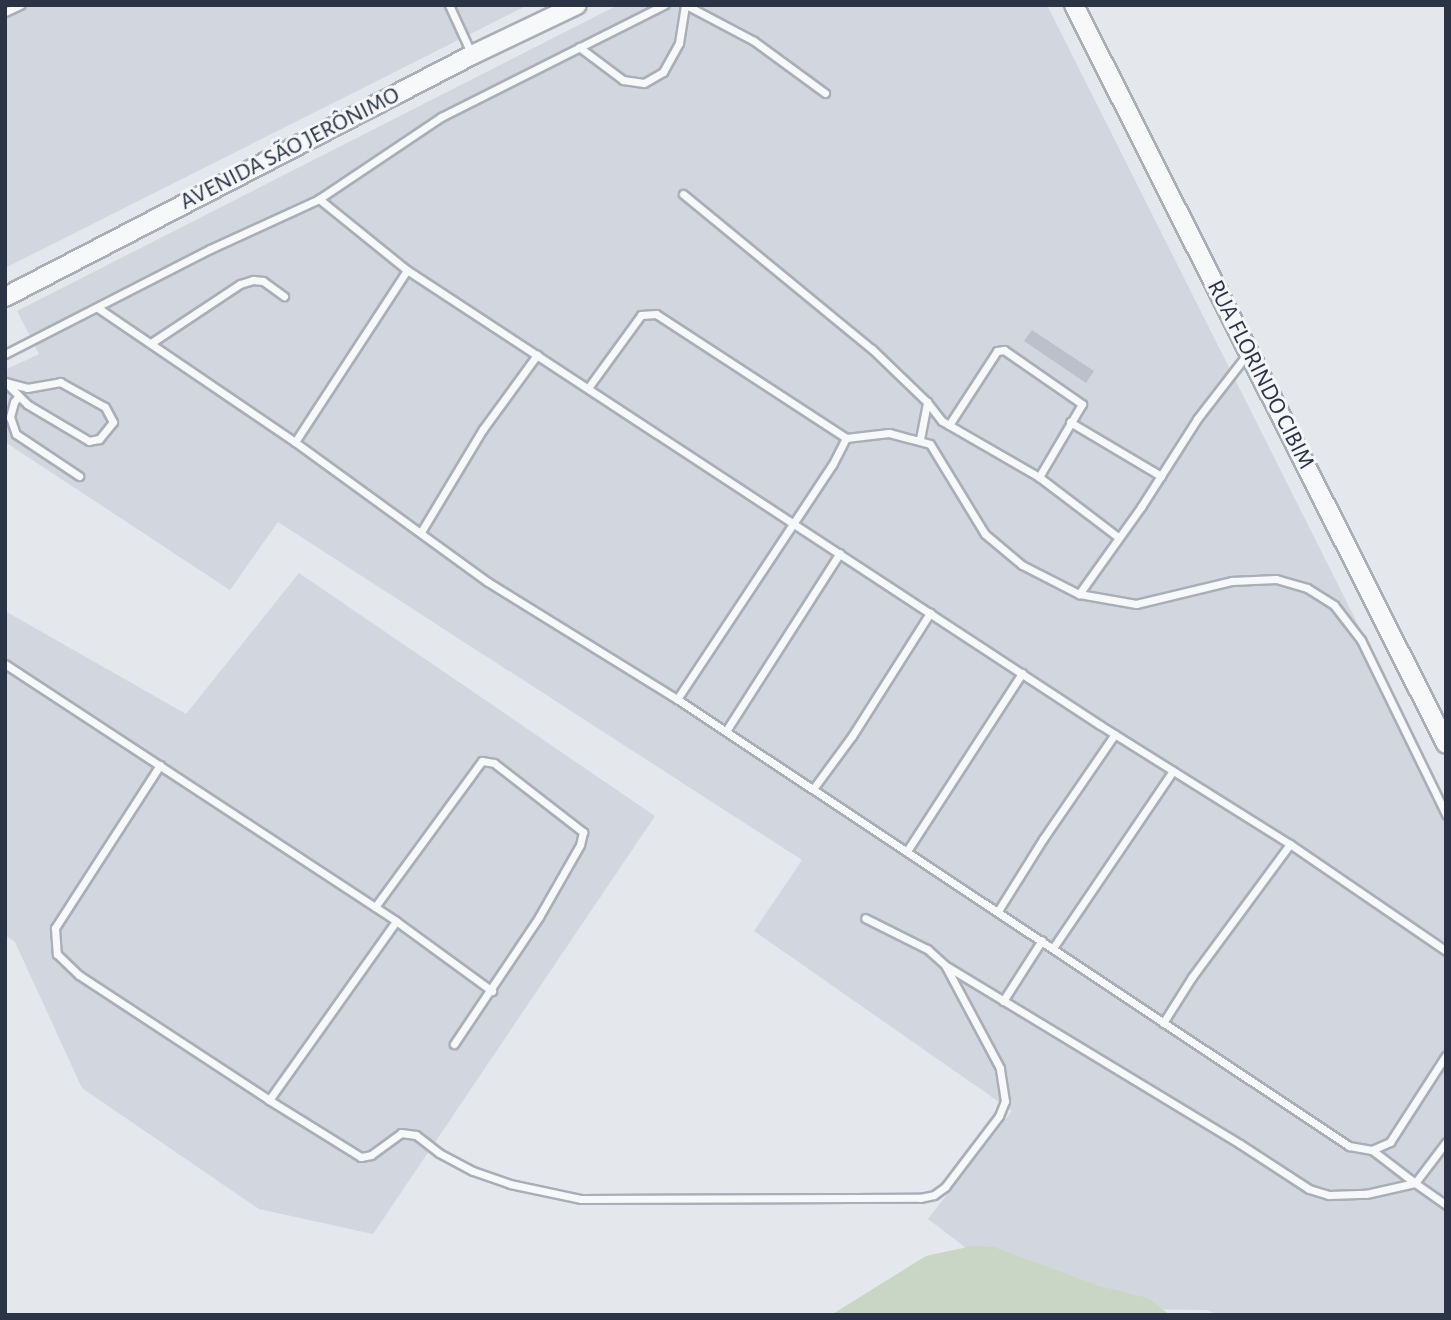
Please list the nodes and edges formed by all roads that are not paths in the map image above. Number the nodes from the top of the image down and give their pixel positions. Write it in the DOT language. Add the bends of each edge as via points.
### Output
graph roads {
  1 [pos="20,5"];
  2 [pos="449,5"];
  3 [pos="577,5"];
  4 [pos="664,5"];
  5 [pos="686,5"];
  6 [pos="1074,5"];
  7 [pos="5,12"];
  8 [pos="579,47"];
  9 [pos="472,55"];
  10 [pos="825,93"];
  11 [pos="683,194"];
  12 [pos="319,199"];
  13 [pos="407,270"];
  14 [pos="284,296"];
  15 [pos="5,297"];
  16 [pos="98,308"];
  17 [pos="150,343"];
  18 [pos="1248,352"];
  19 [pos="5,354"];
  20 [pos="537,355"];
  21 [pos="5,382"];
  22 [pos="588,388"];
  23 [pos="18,397"];
  24 [pos="928,402"];
  25 [pos="1070,422"];
  26 [pos="949,425"];
  27 [pos="845,438"];
  28 [pos="920,439"];
  29 [pos="295,442"];
  30 [pos="79,476"];
  31 [pos="1039,477"];
  32 [pos="1161,477"];
  33 [pos="792,522"];
  34 [pos="421,532"];
  35 [pos="1118,537"];
  36 [pos="840,553"];
  37 [pos="1079,594"];
  38 [pos="930,613"];
  39 [pos="5,664"];
  40 [pos="1022,673"];
  41 [pos="677,699"];
  42 [pos="726,731"];
  43 [pos="1115,734"];
  44 [pos="1446,744"];
  45 [pos="160,765"];
  46 [pos="1173,771"];
  47 [pos="813,789"];
  48 [pos="1446,814"];
  49 [pos="1290,844"];
  50 [pos="907,851"];
  51 [pos="375,907"];
  52 [pos="999,911"];
  53 [pos="865,918"];
  54 [pos="396,921"];
  55 [pos="1041,940"];
  56 [pos="1054,948"];
  57 [pos="1446,951"];
  58 [pos="945,965"];
  59 [pos="492,992"];
  60 [pos="1003,1001"];
  61 [pos="1163,1023"];
  62 [pos="454,1044"];
  63 [pos="1446,1055"];
  64 [pos="269,1100"];
  65 [pos="1446,1142"];
  66 [pos="1372,1150"];
  67 [pos="1415,1183"];
  68 [pos="1446,1205"];
  1 -- 7 [label="lane"];
  2 -- 9 [label="lane"];
  3 -- 9 [label="street, AVENIDA SÃO JERÔNIMO"];
  4 -- 8 [label="lane"];
  5 -- 8 [label="lane" via="678,43 663,72 644,83 623,80"];
  5 -- 10 [label="lane" via="754,41"];
  6 -- 18 [label="street, RUA FLORINDO CIBIM"];
  8 -- 12 [label="lane" via="441,117"];
  9 -- 15 [label="street, AVENIDA SÃO JERÔNIMO"];
  11 -- 24 [label="lane" via="872,349"];
  12 -- 13 [label="lane"];
  12 -- 16 [label="lane"];
  13 -- 20 [label="lane"];
  13 -- 29 [label="lane"];
  14 -- 17 [label="lane" via="263,281 240,284"];
  16 -- 17 [label="lane"];
  16 -- 19 [label="lane"];
  17 -- 29 [label="lane"];
  18 -- 32 [label="lane" via="1197,419"];
  18 -- 44 [label="street, RUA FLORINDO CIBIM"];
  20 -- 22 [label="lane"];
  20 -- 34 [label="lane" via="483,429"];
  21 -- 23 [label="lane"];
  21 -- 23 [label="lane" via="27,388 60,382 106,407 113,422 92,442"];
  22 -- 27 [label="lane" via="641,315 656,314"];
  22 -- 33 [label="lane"];
  23 -- 30 [label="lane" via="10,417 16,434"];
  24 -- 26 [label="lane"];
  24 -- 28 [label="lane"];
  25 -- 26 [label="lane" via="1081,407 1080,400 1004,350 997,351"];
  25 -- 31 [label="lane"];
  25 -- 32 [label="lane"];
  26 -- 31 [label="lane"];
  27 -- 28 [label="lane" via="889,433"];
  27 -- 33 [label="lane" via="832,466"];
  28 -- 37 [label="lane" via="930,444 985,534 1022,565"];
  29 -- 34 [label="lane"];
  31 -- 35 [label="lane"];
  32 -- 35 [label="lane"];
  33 -- 36 [label="lane"];
  33 -- 41 [label="lane"];
  34 -- 41 [label="lane" via="488,582"];
  35 -- 37 [label="lane"];
  36 -- 38 [label="lane"];
  36 -- 42 [label="lane"];
  37 -- 48 [label="lane" via="1136,604 1232,581 1276,579 1307,588 1334,605 1361,640"];
  38 -- 40 [label="lane"];
  38 -- 47 [label="lane"];
  39 -- 45 [label="lane"];
  40 -- 43 [label="lane"];
  40 -- 50 [label="lane"];
  41 -- 42 [label="lane"];
  42 -- 47 [label="lane"];
  43 -- 46 [label="lane"];
  43 -- 52 [label="lane"];
  45 -- 51 [label="lane"];
  45 -- 64 [label="lane" via="55,928 57,954 79,975"];
  46 -- 49 [label="lane"];
  46 -- 56 [label="lane"];
  47 -- 50 [label="lane"];
  49 -- 57 [label="lane"];
  49 -- 61 [label="lane" via="1192,976"];
  50 -- 52 [label="lane"];
  51 -- 54 [label="lane"];
  51 -- 59 [label="lane" via="474,768 482,761 495,762 580,826 583,836"];
  52 -- 55 [label="lane"];
  53 -- 58 [label="lane" via="927,949"];
  54 -- 59 [label="lane"];
  54 -- 64 [label="lane"];
  55 -- 56 [label="lane"];
  55 -- 60 [label="lane"];
  56 -- 61 [label="lane"];
  58 -- 60 [label="lane"];
  58 -- 64 [label="lane" via="1000,1068 1005,1101 999,1116 945,1187 920,1198 581,1199 473,1171 416,1135 401,1133 361,1157"];
  59 -- 62 [label="lane"];
  60 -- 67 [label="lane" via="1309,1189 1329,1195 1366,1194"];
  61 -- 66 [label="lane" via="1349,1146"];
  63 -- 66 [label="lane" via="1390,1142"];
  65 -- 67 [label="lane"];
  66 -- 67 [label="lane"];
  67 -- 68 [label="lane"];
}
